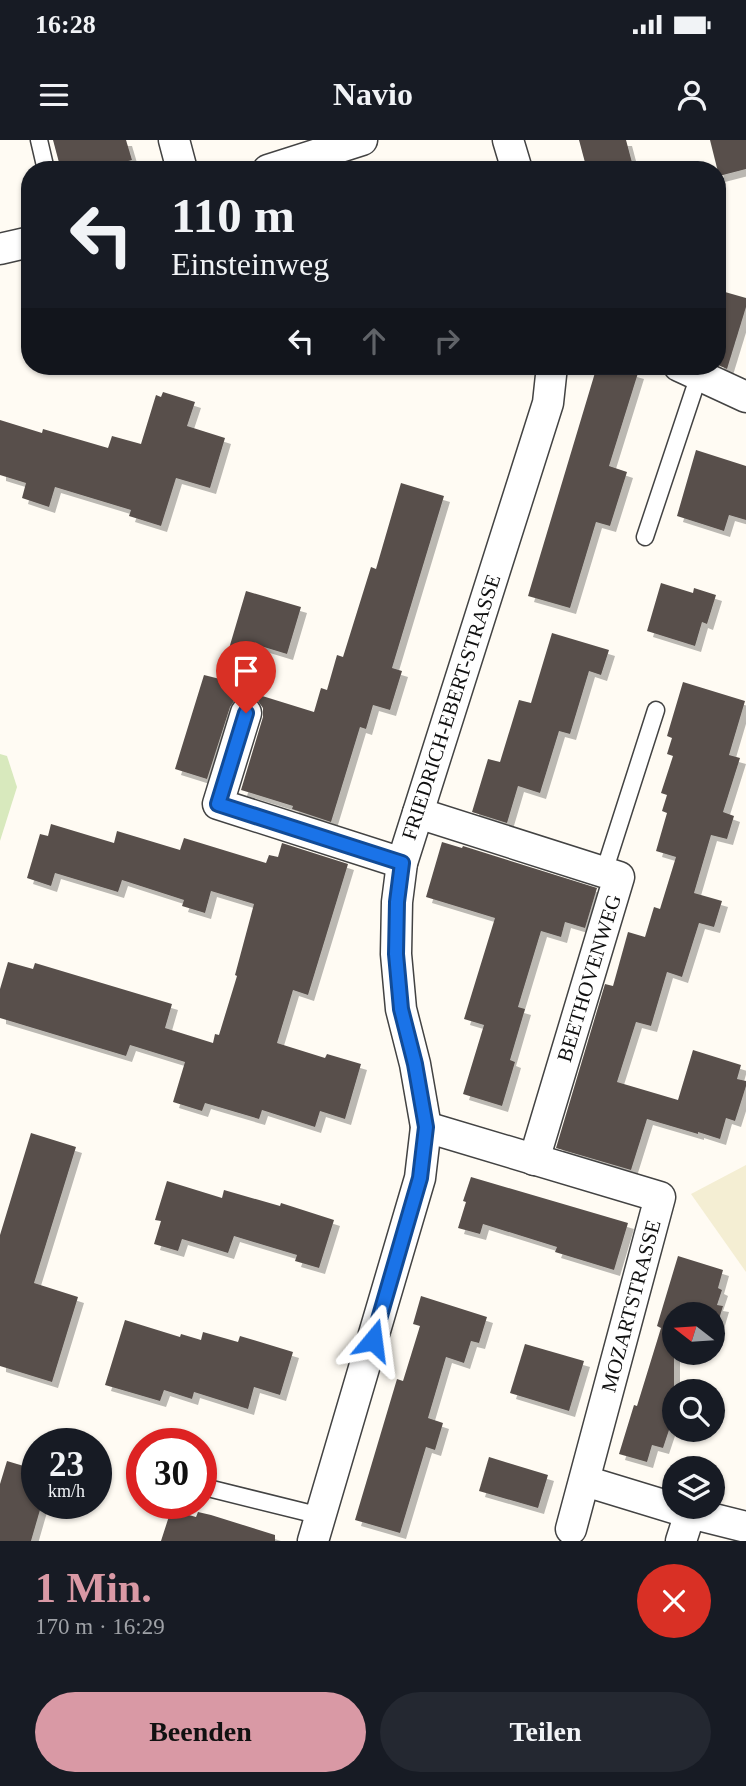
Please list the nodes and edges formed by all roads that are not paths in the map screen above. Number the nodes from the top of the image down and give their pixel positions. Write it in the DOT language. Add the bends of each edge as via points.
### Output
graph roads {
  1 [pos="39,140"];
  2 [pos="174,140"];
  3 [pos="362,140"];
  4 [pos="508,140"];
  5 [pos="44,161"];
  6 [pos="180,161"];
  7 [pos="296,161"];
  8 [pos="514,161"];
  9 [pos="21,244"];
  10 [pos="0,249"];
  11 [pos="551,375"];
  12 [pos="688,375"];
  13 [pos="700,375"];
  14 [pos="746,397"];
  15 [pos="645,537"];
  16 [pos="656,710"];
  17 [pos="246,713"];
  18 [pos="418,813"];
  19 [pos="402,863"];
  20 [pos="604,872"];
  21 [pos="426,1127"];
  22 [pos="534,1160"];
  23 [pos="585,1481"];
  24 [pos="217,1491"];
  25 [pos="662,1504"];
  26 [pos="688,1519"];
  27 [pos="714,1519"];
  28 [pos="746,1527"];
  29 [pos="317,1528"];
  30 [pos="571,1529"];
  31 [pos="681,1541"];
  1 -- 5 [label="lane"];
  2 -- 6 [label="street"];
  3 -- 7 [label="street"];
  4 -- 8 [label="street"];
  9 -- 10 [label="street"];
  11 -- 18 [label="street, FRIEDRICH-EBERT-STRASSE" via="548,403"];
  12 -- 15 [label="lane"];
  13 -- 14 [label="street"];
  16 -- 20 [label="lane"];
  17 -- 19 [label="street" via="218,804"];
  18 -- 19 [label="street, FRIEDRICH-EBERT-STRASSE"];
  18 -- 20 [label="street, BEETHOVENWEG"];
  19 -- 21 [label="street, FRIEDRICH-EBERT-STRASSE" via="396,954 401,1009"];
  20 -- 22 [label="street, BEETHOVENWEG" via="619,877"];
  21 -- 22 [label="street, MOZARTSTRASSE"];
  21 -- 29 [label="street, FRIEDRICH-EBERT-STRASSE" via="420,1178"];
  22 -- 23 [label="street, MOZARTSTRASSE" via="660,1198"];
  23 -- 25 [label="street"];
  23 -- 30 [label="street, MOZARTSTRASSE"];
  24 -- 29 [label="lane"];
  26 -- 31 [label="street"];
  27 -- 28 [label="street"];
}
